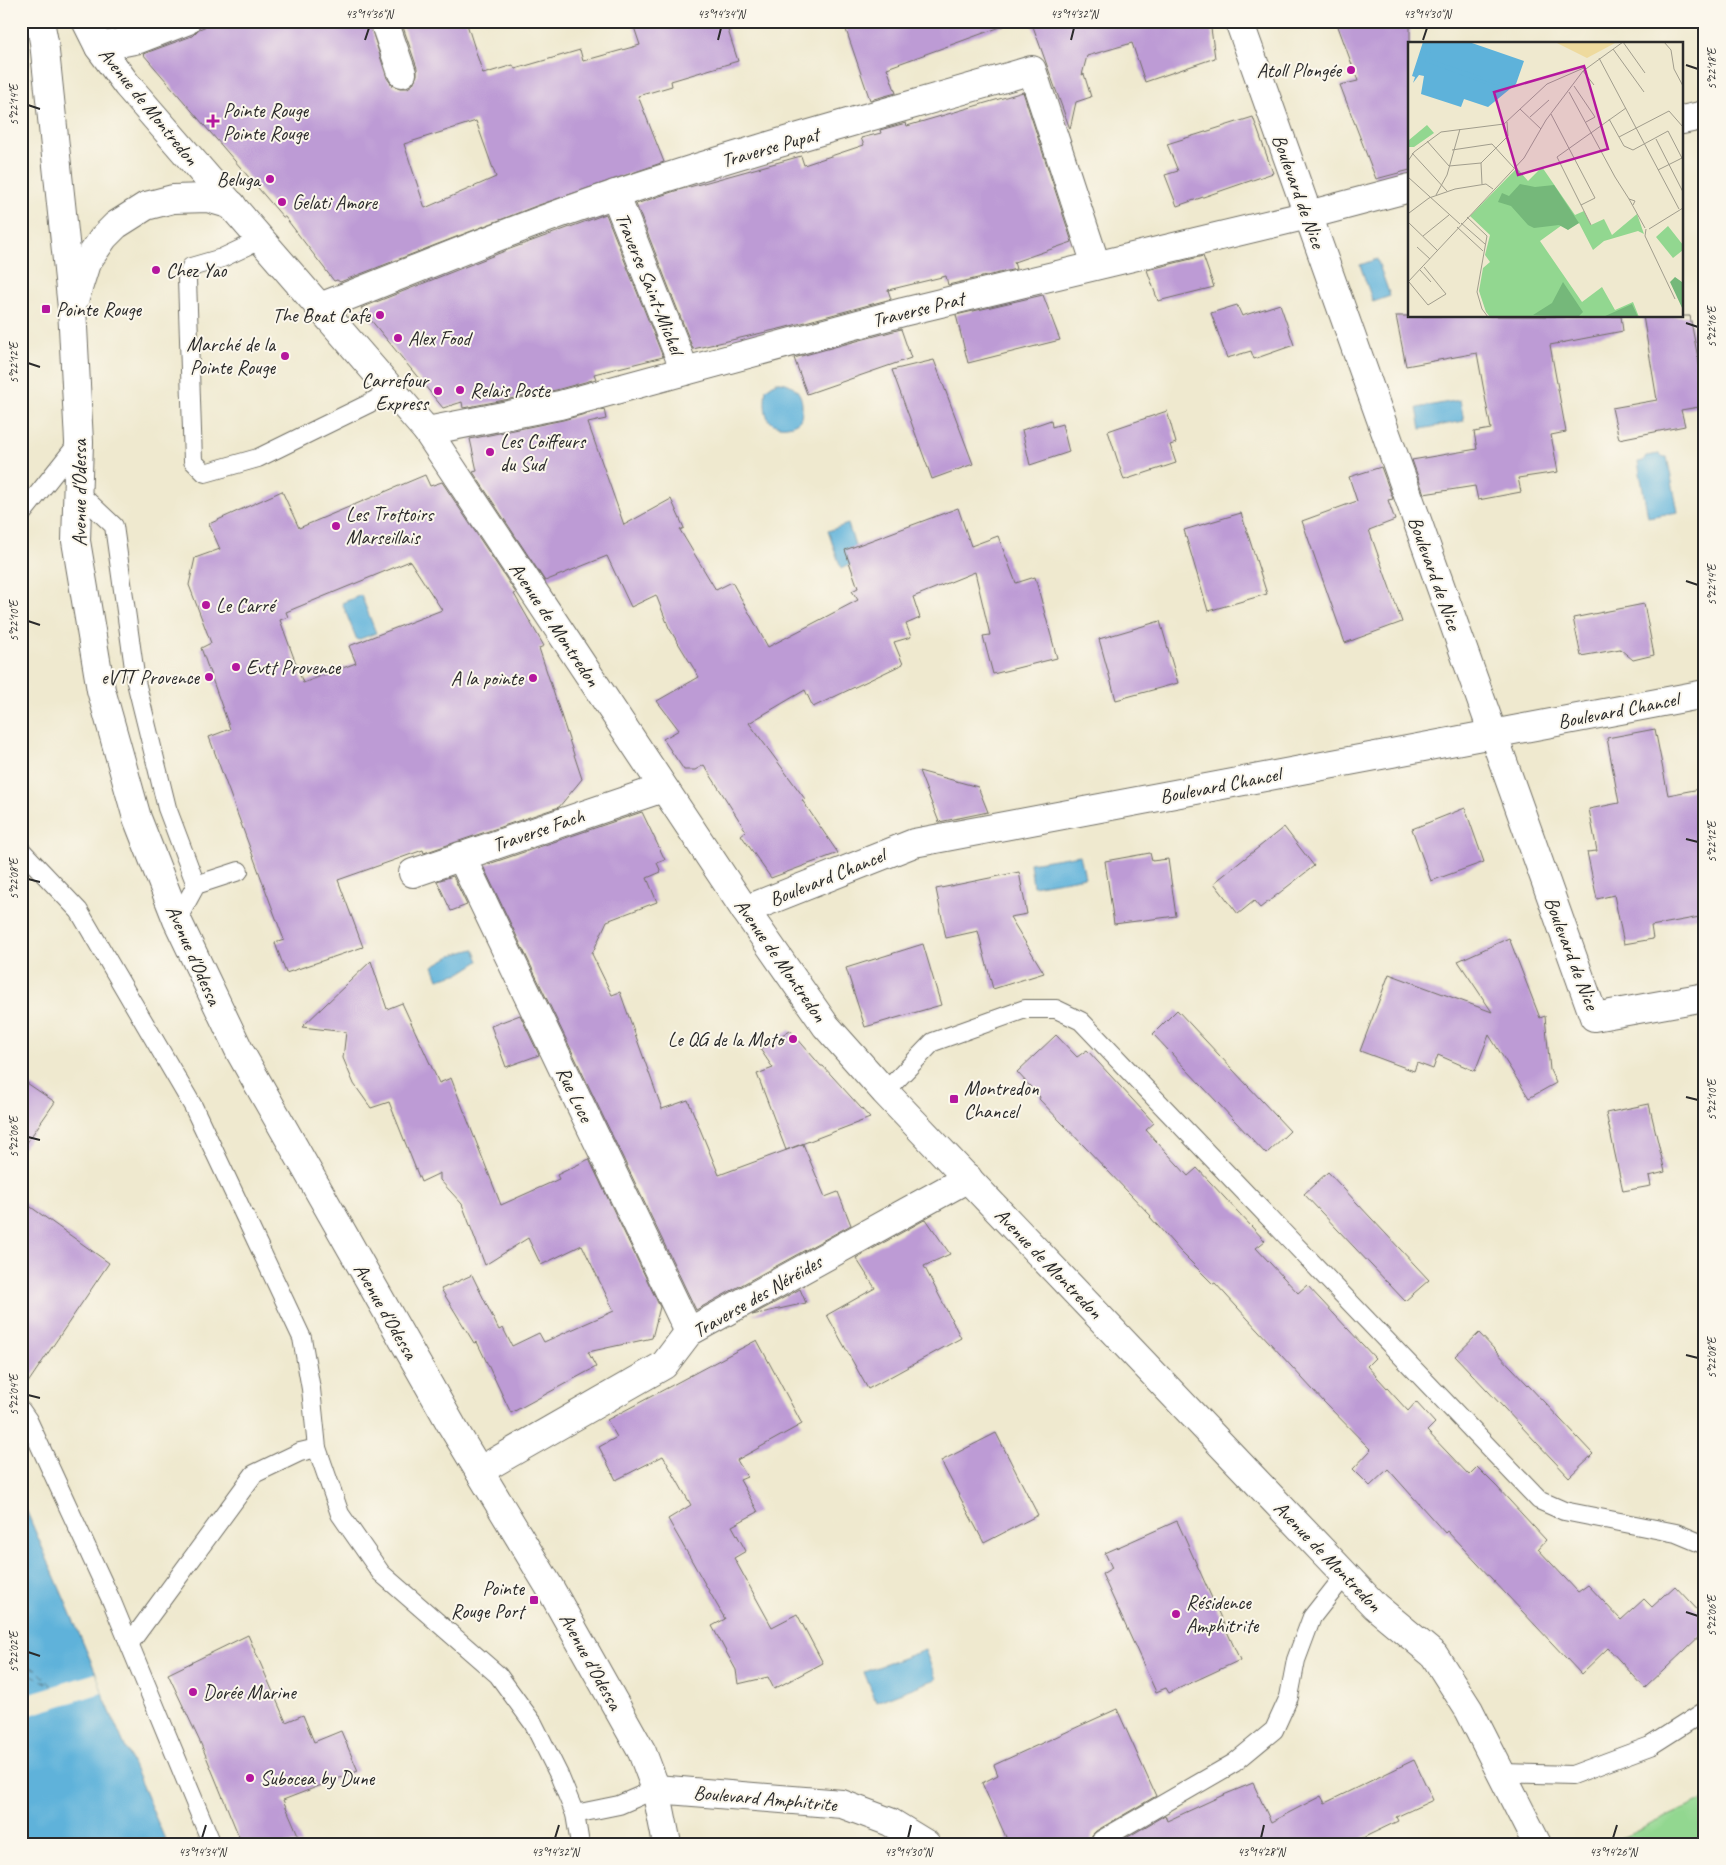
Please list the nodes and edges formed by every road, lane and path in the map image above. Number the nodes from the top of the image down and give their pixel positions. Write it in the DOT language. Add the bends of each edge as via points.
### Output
graph roads {
  1 [pos="40,21"];
  2 [pos="86,21"];
  3 [pos="186,21"];
  4 [pos="384,21"];
  5 [pos="1239,21"];
  6 [pos="99,47"];
  7 [pos="402,73"];
  8 [pos="1705,114"];
  9 [pos="1684,119"];
  10 [pos="1408,189"];
  11 [pos="614,194"];
  12 [pos="232,205"];
  13 [pos="1308,215"];
  14 [pos="262,239"];
  15 [pos="1096,265"];
  16 [pos="320,307"];
  17 [pos="72,308"];
  18 [pos="685,371"];
  19 [pos="392,390"];
  20 [pos="427,431"];
  21 [pos="80,442"];
  22 [pos="79,493"];
  23 [pos="21,515"];
  24 [pos="1705,694"];
  25 [pos="1493,734"];
  26 [pos="663,788"];
  27 [pos="21,850"];
  28 [pos="462,856"];
  29 [pos="239,871"];
  30 [pos="413,873"];
  31 [pos="196,885"];
  32 [pos="745,910"];
  33 [pos="177,920"];
  34 [pos="1705,996"];
  35 [pos="885,1092"];
  36 [pos="968,1178"];
  37 [pos="690,1332"];
  38 [pos="21,1410"];
  39 [pos="317,1448"];
  40 [pos="479,1471"];
  41 [pos="1705,1544"];
  42 [pos="1345,1575"];
  43 [pos="130,1643"];
  44 [pos="1705,1712"];
  45 [pos="1501,1774"];
  46 [pos="656,1789"];
  47 [pos="575,1814"];
  48 [pos="1101,1840"];
  49 [pos="212,1844"];
  50 [pos="580,1844"];
  51 [pos="667,1844"];
  52 [pos="926,1844"];
  53 [pos="1538,1844"];
  1 -- 17 [label="street, Avenue d'Odessa"];
  2 -- 6 [label="street, Avenue de Montredon"];
  3 -- 6 [label="street" via="139,39"];
  4 -- 7 [label="street"];
  5 -- 13 [label="street, Boulevard de Nice"];
  6 -- 12 [label="street, Avenue de Montredon" via="127,85"];
  8 -- 9 [label="street"];
  10 -- 13 [label="street, Traverse Prat"];
  11 -- 15 [label="street, Traverse Pupat" via="1032,70"];
  11 -- 16 [label="street, Traverse Pupat"];
  11 -- 18 [label="street, Traverse Saint-Michel"];
  12 -- 14 [label="street, Avenue de Montredon"];
  12 -- 17 [label="street" via="208,198 173,198 146,206 116,225 86,263"];
  13 -- 15 [label="street, Traverse Prat"];
  13 -- 25 [label="street, Boulevard de Nice"];
  14 -- 16 [label="street, Avenue de Montredon"];
  14 -- 19 [label="lane" via="222,258 191,267 187,279 193,461 205,473 258,458"];
  15 -- 18 [label="street, Traverse Prat" via="903,312"];
  16 -- 19 [label="street, Avenue de Montredon"];
  17 -- 21 [label="street, Avenue d'Odessa"];
  18 -- 20 [label="street, Traverse Prat" via="560,405"];
  19 -- 20 [label="street, Avenue de Montredon"];
  20 -- 26 [label="street, Avenue de Montredon"];
  21 -- 22 [label="street, Avenue d'Odessa"];
  21 -- 23 [label="lane"];
  22 -- 31 [label="lane, Avenue d'Odessa" via="114,526 136,682 167,808"];
  22 -- 33 [label="street, Avenue d'Odessa" via="76,541 102,690 137,818"];
  24 -- 25 [label="street, Boulevard Chancel"];
  25 -- 32 [label="street, Boulevard Chancel" via="914,843"];
  25 -- 34 [label="street, Boulevard de Nice" via="1594,1018"];
  26 -- 28 [label="street, Traverse Fach"];
  26 -- 32 [label="street, Avenue de Montredon"];
  27 -- 39 [label="lane" via="79,911 193,1106 302,1338"];
  28 -- 30 [label="street, Traverse Fach"];
  28 -- 37 [label="street, Rue Luce"];
  29 -- 31 [label="lane"];
  31 -- 33 [label="lane"];
  32 -- 35 [label="street, Avenue de Montredon" via="826,1026"];
  33 -- 40 [label="street, Avenue d'Odessa" via="240,1052"];
  35 -- 36 [label="street, Avenue de Montredon"];
  35 -- 41 [label="lane" via="933,1042 1025,1010 1056,1009 1081,1021 1539,1500 1564,1511 1676,1533"];
  36 -- 37 [label="street, Traverse des Néréides"];
  36 -- 42 [label="street, Avenue de Montredon"];
  37 -- 40 [label="street, Traverse des Néréides" via="664,1365"];
  38 -- 43 [label="lane"];
  39 -- 43 [label="lane" via="300,1452 254,1474"];
  39 -- 47 [label="lane" via="340,1514 381,1572 498,1675 533,1723"];
  40 -- 46 [label="street, Avenue d'Odessa" via="550,1588 642,1752"];
  42 -- 45 [label="street, Avenue de Montredon" via="1374,1606 1434,1655 1469,1710"];
  42 -- 48 [label="lane" via="1312,1617 1296,1660 1289,1697 1274,1730 1234,1763"];
  43 -- 49 [label="lane"];
  44 -- 45 [label="lane" via="1650,1746 1572,1775"];
  45 -- 53 [label="street, Avenue de Montredon"];
  46 -- 47 [label="lane" via="619,1805"];
  46 -- 51 [label="street, Avenue d'Odessa"];
  46 -- 52 [label="street, Boulevard Amphitrite" via="842,1804 890,1822"];
  47 -- 50 [label="lane"];
}
